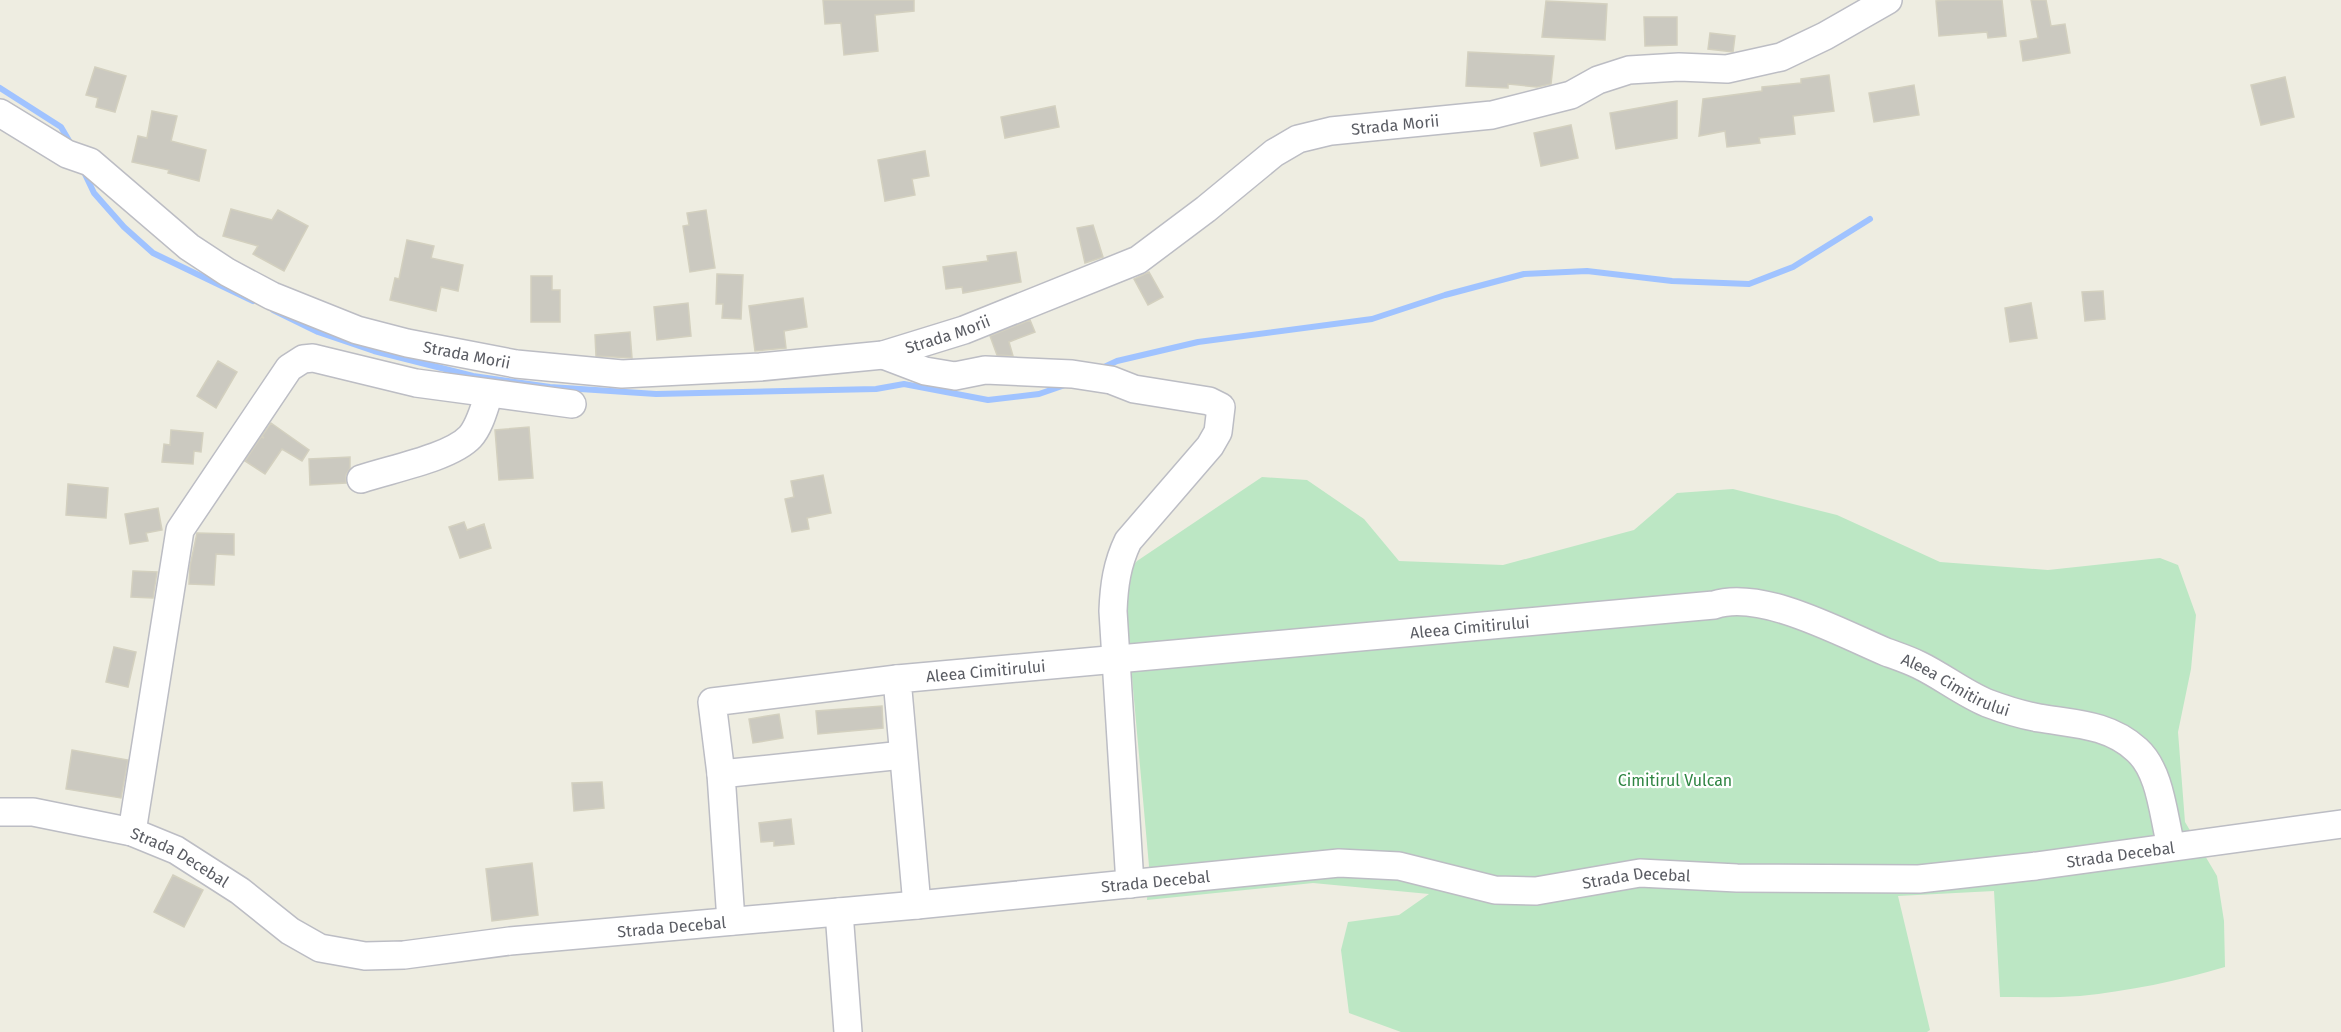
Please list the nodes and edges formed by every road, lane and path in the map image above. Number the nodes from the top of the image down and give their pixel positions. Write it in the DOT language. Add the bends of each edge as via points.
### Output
graph roads {
  1 [pos="1888,0"];
  2 [pos="0,113"];
  3 [pos="351,346"];
  4 [pos="883,355"];
  5 [pos="489,394"];
  6 [pos="572,404"];
  7 [pos="361,479"];
  8 [pos="1116,659"];
  9 [pos="897,679"];
  10 [pos="903,755"];
  11 [pos="721,774"];
  12 [pos="0,812"];
  13 [pos="2341,824"];
  14 [pos="132,832"];
  15 [pos="2171,846"];
  16 [pos="1130,884"];
  17 [pos="917,905"];
  18 [pos="839,912"];
  19 [pos="731,921"];
  20 [pos="848,1032"];
  1 -- 4 [label="street, Strada Morii" via="1781,57 1727,69 1629,70 1598,80 1571,95 1492,115 1331,131 1299,139 1274,153 1138,260 964,330"];
  2 -- 3 [label="street, Strada Morii" via="79,158 189,247"];
  3 -- 4 [label="street, Strada Morii" via="407,343 516,364 622,374 760,367"];
  3 -- 5 [label="street" via="416,383"];
  3 -- 14 [label="street" via="303,358 289,368 180,530"];
  4 -- 8 [label="street" via="925,371 956,376 985,370 1072,374 1111,380 1134,389 1209,400 1221,407 1218,432 1210,446 1128,541 1120,558 1113,610"];
  5 -- 6 [label="street"];
  5 -- 7 [label="street" via="470,437 452,449"];
  8 -- 9 [label="street, Aleea Cimitirului"];
  8 -- 15 [label="street, Aleea Cimitirului" via="1728,600 1762,603 1918,664 1986,702 2037,718 2096,727 2117,736 2137,750 2154,773"];
  8 -- 16 [label="street"];
  9 -- 10 [label="street"];
  9 -- 11 [label="street, Aleea Cimitirului" via="712,702"];
  10 -- 11 [label="street"];
  10 -- 17 [label="street"];
  11 -- 19 [label="street"];
  12 -- 14 [label="street, Strada Decebal" via="33,812"];
  13 -- 15 [label="street, Strada Decebal"];
  14 -- 19 [label="street, Strada Decebal" via="176,850 320,948 365,956"];
  15 -- 16 [label="street, Strada Decebal" via="1919,879 1640,873 1536,891 1495,890 1400,866 1339,863"];
  16 -- 17 [label="street, Strada Decebal"];
  17 -- 18 [label="street, Strada Decebal"];
  18 -- 19 [label="street, Strada Decebal"];
  18 -- 20 [label="street"];
}
